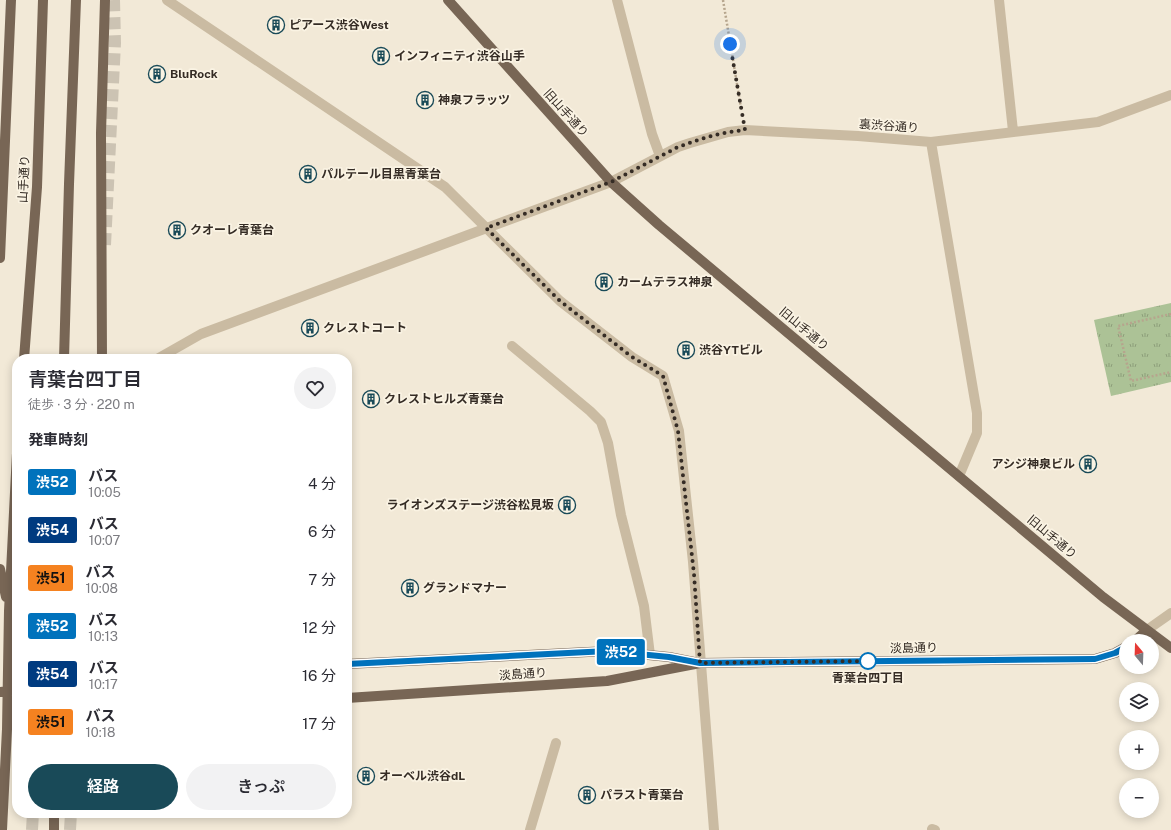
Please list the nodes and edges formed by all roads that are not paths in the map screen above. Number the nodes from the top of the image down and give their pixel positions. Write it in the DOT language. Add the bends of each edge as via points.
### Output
graph roads {
  1 [pos="11,0"];
  2 [pos="43,0"];
  3 [pos="76,0"];
  4 [pos="105,0"];
  5 [pos="167,0"];
  6 [pos="448,0"];
  7 [pos="617,0"];
  8 [pos="999,0"];
  9 [pos="1171,95"];
  10 [pos="1013,132"];
  11 [pos="931,142"];
  12 [pos="660,156"];
  13 [pos="611,182"];
  14 [pos="486,228"];
  15 [pos="0,258"];
  16 [pos="512,346"];
  17 [pos="24,354"];
  18 [pos="64,354"];
  19 [pos="102,354"];
  20 [pos="166,354"];
  21 [pos="959,476"];
  22 [pos="12,551"];
  23 [pos="0,569"];
  24 [pos="9,611"];
  25 [pos="1171,613"];
  26 [pos="1147,630"];
  27 [pos="1143,634"];
  28 [pos="1171,648"];
  29 [pos="1119,651"];
  30 [pos="650,655"];
  31 [pos="700,663"];
  32 [pos="352,664"];
  33 [pos="8,691"];
  34 [pos="352,698"];
  35 [pos="8,729"];
  36 [pos="556,743"];
  37 [pos="54,818"];
  38 [pos="2,830"];
  39 [pos="54,830"];
  40 [pos="530,830"];
  41 [pos="714,830"];
  1 -- 15 [label="main road"];
  2 -- 17 [label="main road, 山手通り" via="36,194"];
  3 -- 18 [label="main road"];
  4 -- 19 [label="main road" via="101,133"];
  5 -- 14 [label="street" via="445,187"];
  6 -- 13 [label="main road, 旧山手通り"];
  7 -- 12 [label="street"];
  8 -- 10 [label="street"];
  9 -- 10 [label="street, 裏渋谷通り" via="1098,122"];
  10 -- 11 [label="street, 裏渋谷通り"];
  11 -- 12 [label="street, 裏渋谷通り" via="745,130 707,137"];
  11 -- 21 [label="street" via="977,413 977,433"];
  12 -- 13 [label="street, 裏渋谷通り"];
  13 -- 14 [label="street, 裏渋谷通り"];
  13 -- 21 [label="main road, 旧山手通り"];
  14 -- 20 [label="street, 裏渋谷通り" via="201,334"];
  14 -- 31 [label="street" via="560,301 632,357 663,376 678,431 694,574"];
  16 -- 30 [label="street" via="601,422 608,443 621,515 644,606"];
  21 -- 26 [label="main road, 旧山手通り" via="1103,597"];
  22 -- 24 [label="main road"];
  23 -- 24 [label="main road"];
  24 -- 33 [label="main road"];
  25 -- 26 [label="street"];
  26 -- 27 [label="main road"];
  26 -- 28 [label="main road, 旧山手通り"];
  29 -- 31 [label="main road, 淡島通り" via="1095,659"];
  30 -- 31 [label="main road, 淡島通り"];
  30 -- 32 [label="main road, 淡島通り" via="608,651"];
  31 -- 34 [label="main road, 淡島通り" via="607,682"];
  31 -- 41 [label="street"];
  33 -- 35 [label="main road"];
  35 -- 38 [label="main road"];
  36 -- 40 [label="street"];
  37 -- 39 [label="main road"];
}
